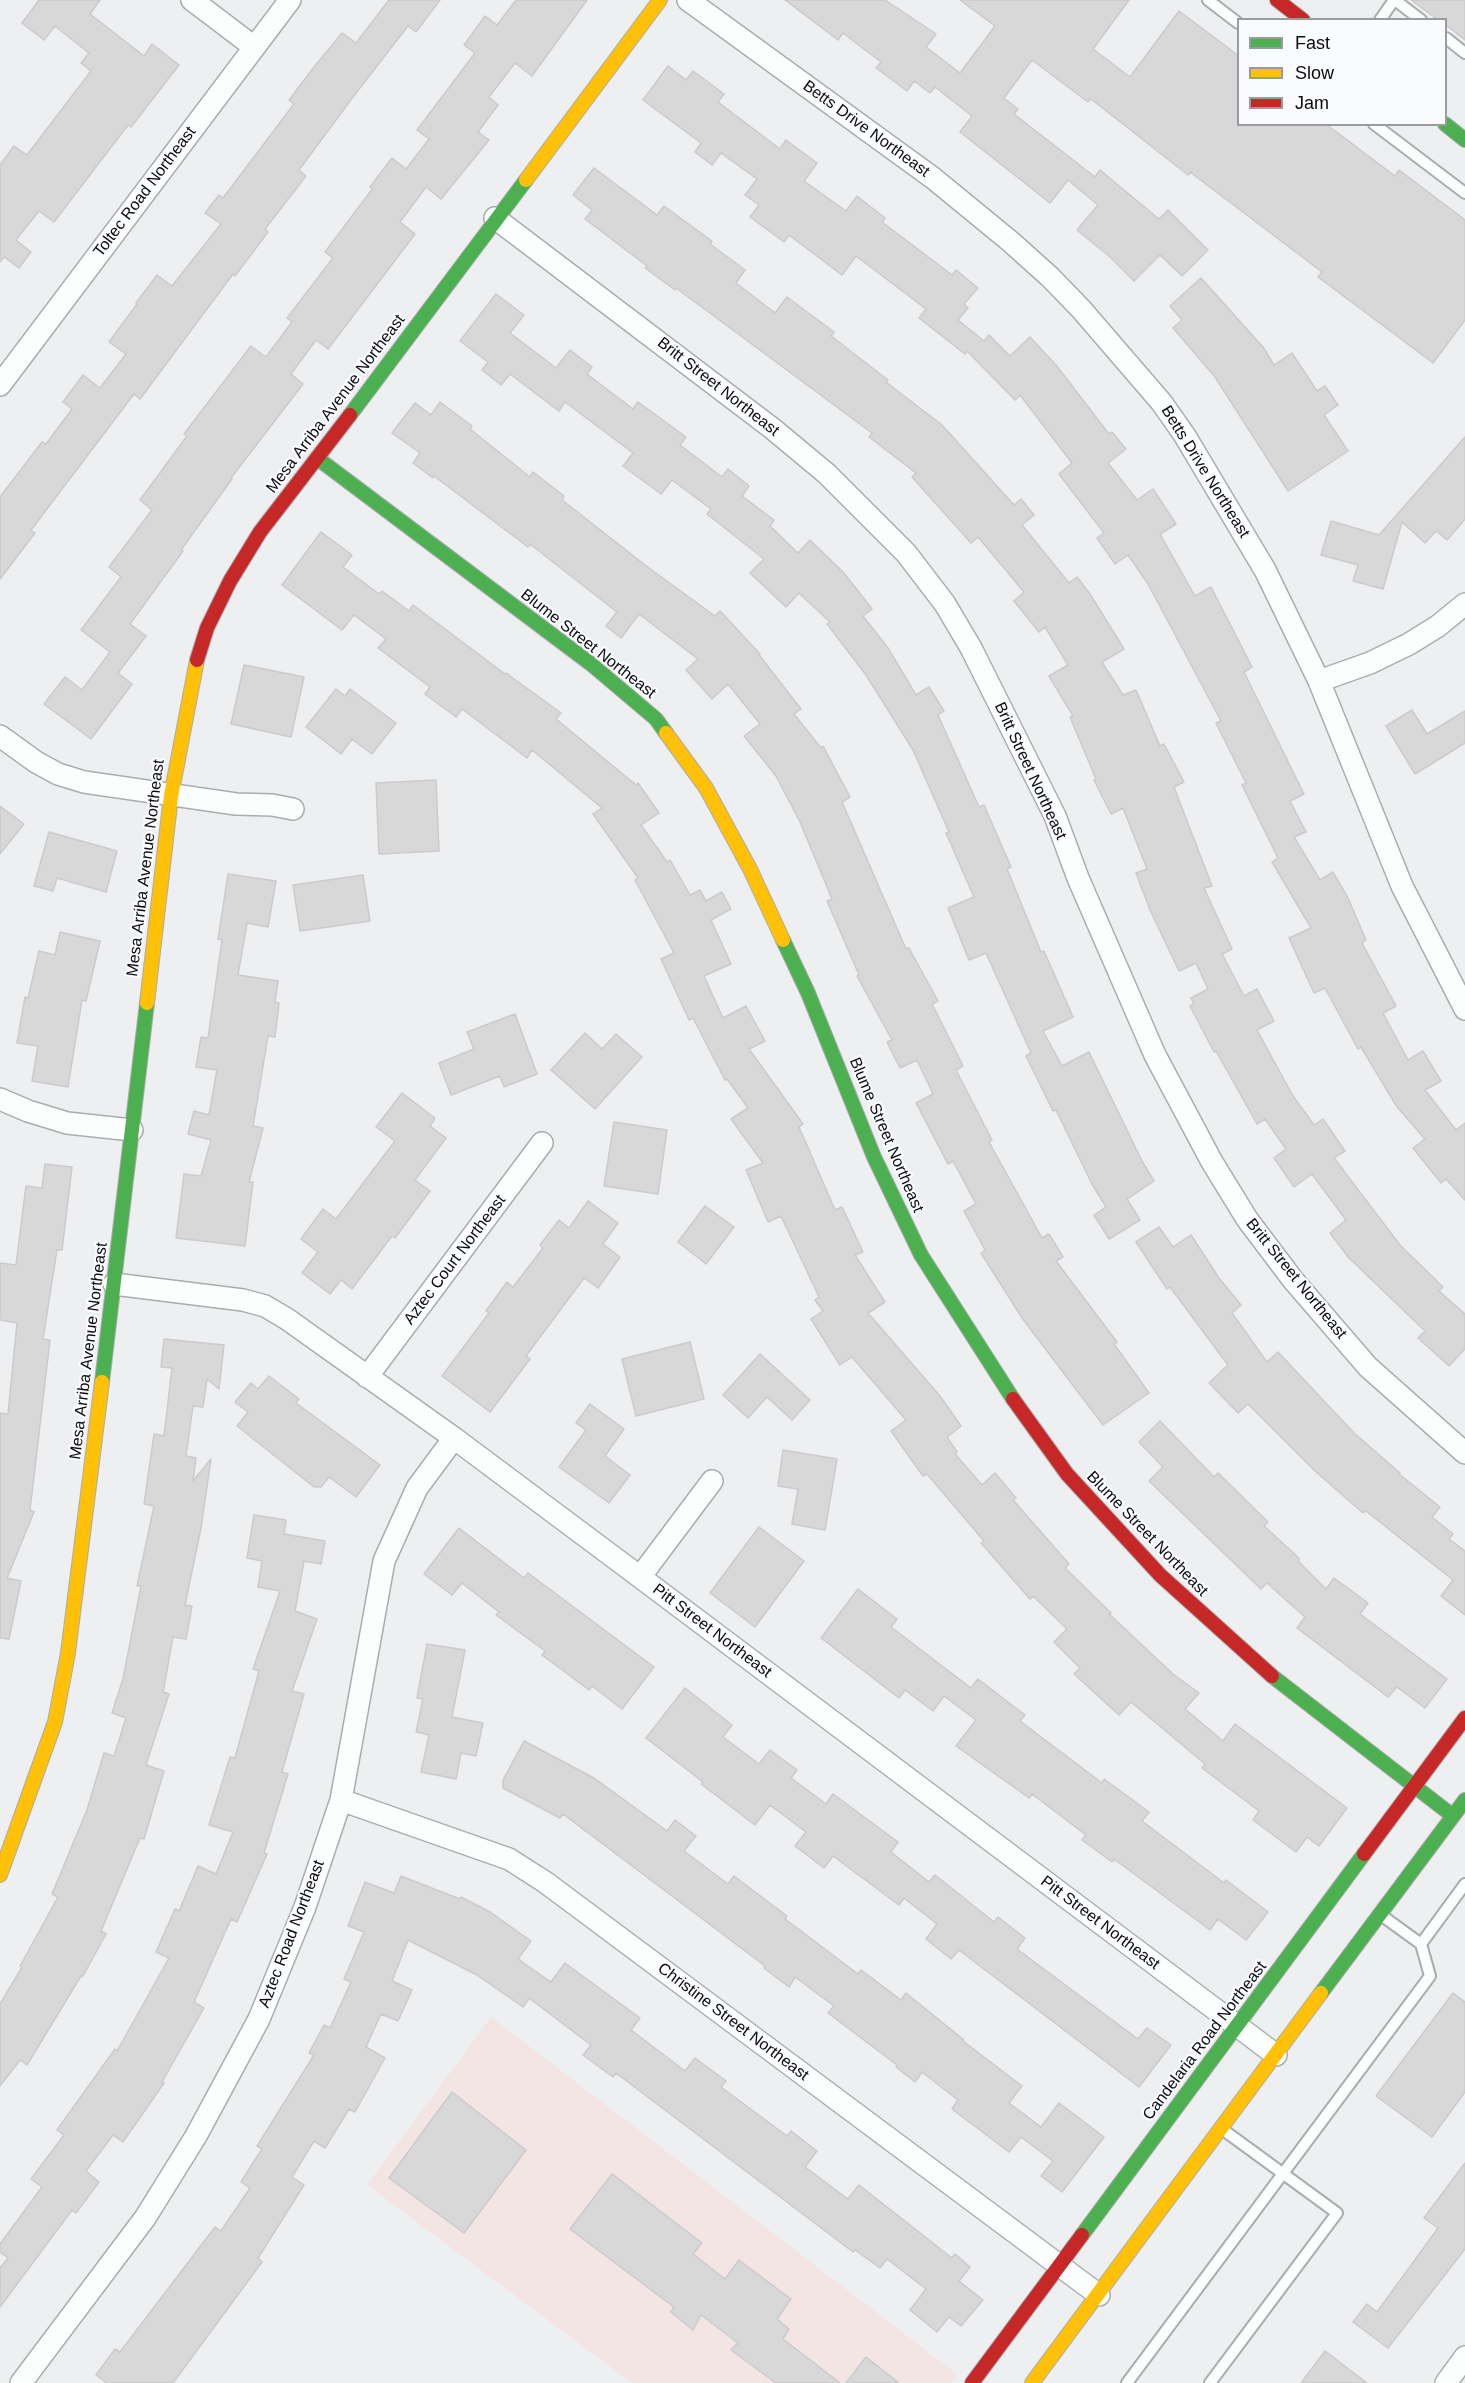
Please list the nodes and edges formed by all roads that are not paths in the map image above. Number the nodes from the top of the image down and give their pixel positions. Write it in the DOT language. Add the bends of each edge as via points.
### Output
graph roads {
  1 [pos="192,0"];
  2 [pos="290,0"];
  3 [pos="660,0"];
  4 [pos="688,0"];
  5 [pos="1208,0"];
  6 [pos="1277,0"];
  7 [pos="1394,0"];
  8 [pos="1300,18"];
  9 [pos="1381,18"];
  10 [pos="1418,18"];
  11 [pos="1237,22"];
  12 [pos="1447,39"];
  13 [pos="254,47"];
  14 [pos="1465,53"];
  15 [pos="1377,126"];
  16 [pos="1447,126"];
  17 [pos="1465,140"];
  18 [pos="1465,193"];
  19 [pos="495,218"];
  20 [pos="0,385"];
  21 [pos="317,458"];
  22 [pos="1465,604"];
  23 [pos="1319,681"];
  24 [pos="0,736"];
  25 [pos="171,796"];
  26 [pos="293,809"];
  27 [pos="1465,1009"];
  28 [pos="0,1098"];
  29 [pos="132,1130"];
  30 [pos="542,1143"];
  31 [pos="114,1284"];
  32 [pos="367,1377"];
  33 [pos="454,1438"];
  34 [pos="1465,1453"];
  35 [pos="711,1481"];
  36 [pos="640,1576"];
  37 [pos="1465,1718"];
  38 [pos="1414,1788"];
  39 [pos="341,1800"];
  40 [pos="1465,1800"];
  41 [pos="1453,1816"];
  42 [pos="0,1875"];
  43 [pos="1465,1884"];
  44 [pos="1380,1914"];
  45 [pos="1421,1944"];
  46 [pos="1236,2026"];
  47 [pos="1276,2055"];
  48 [pos="1221,2128"];
  49 [pos="1283,2173"];
  50 [pos="1059,2265"];
  51 [pos="1099,2295"];
  52 [pos="1465,2357"];
  53 [pos="980,2380"];
  54 [pos="21,2383"];
  55 [pos="1032,2383"];
  56 [pos="1127,2383"];
  57 [pos="1210,2383"];
  58 [pos="1446,2383"];
  1 -- 13 [label="street"];
  2 -- 13 [label="street, Toltec Road Northeast"];
  3 -- 19 [label="street, Mesa Arriba Avenue Northeast"];
  4 -- 23 [label="street, Betts Drive Northeast" via="933,178 1019,249 1081,309 1185,436 1265,570"];
  5 -- 11 [label="lane"];
  6 -- 8 [label="street"];
  7 -- 9 [label="lane"];
  7 -- 10 [label="lane"];
  12 -- 14 [label="lane"];
  13 -- 20 [label="street, Toltec Road Northeast"];
  15 -- 18 [label="lane"];
  16 -- 17 [label="street"];
  19 -- 21 [label="street, Mesa Arriba Avenue Northeast"];
  19 -- 34 [label="street, Britt Street Northeast" via="773,429 827,474 906,553 972,648 1054,816 1155,1055 1241,1209 1293,1280 1368,1367"];
  21 -- 25 [label="street, Mesa Arriba Avenue Northeast" via="260,532 207,628 193,675"];
  21 -- 38 [label="street, Blume Street Northeast" via="591,664 656,719 693,767 725,820 808,993 874,1157 921,1255 1013,1400 1067,1474 1160,1575 1256,1664"];
  22 -- 23 [label="street" via="1409,644"];
  23 -- 27 [label="street, Betts Drive Northeast" via="1402,886"];
  24 -- 25 [label="street" via="58,774"];
  25 -- 26 [label="street"];
  25 -- 29 [label="street, Mesa Arriba Avenue Northeast"];
  28 -- 29 [label="street" via="67,1123"];
  29 -- 31 [label="street, Mesa Arriba Avenue Northeast"];
  30 -- 32 [label="street, Aztec Court Northeast"];
  31 -- 32 [label="street, Pitt Street Northeast" via="265,1306"];
  31 -- 42 [label="street, Mesa Arriba Avenue Northeast" via="68,1653 55,1722"];
  32 -- 33 [label="street, Pitt Street Northeast"];
  33 -- 36 [label="street, Pitt Street Northeast"];
  33 -- 39 [label="street, Aztec Road Northeast" via="417,1488 384,1561"];
  35 -- 36 [label="street"];
  36 -- 46 [label="street, Pitt Street Northeast"];
  37 -- 38 [label="street, Candelaria Road Northeast"];
  38 -- 41 [label="street, Blume Street Northeast"];
  38 -- 46 [label="street, Candelaria Road Northeast"];
  39 -- 50 [label="street, Christine Street Northeast" via="509,1859 545,1882"];
  39 -- 54 [label="street, Aztec Road Northeast" via="305,1907 259,2019 196,2136 145,2218"];
  40 -- 41 [label="street"];
  41 -- 44 [label="street"];
  43 -- 45 [label="lane"];
  44 -- 45 [label="lane"];
  44 -- 47 [label="street"];
  45 -- 49 [label="lane" via="1430,1976"];
  46 -- 47 [label="street, Pitt Street Northeast"];
  46 -- 50 [label="street, Candelaria Road Northeast"];
  47 -- 48 [label="street"];
  48 -- 49 [label="lane"];
  48 -- 51 [label="street"];
  49 -- 56 [label="lane"];
  49 -- 57 [label="lane" via="1336,2213"];
  50 -- 51 [label="street, Christine Street Northeast"];
  50 -- 53 [label="street, Candelaria Road Northeast"];
  51 -- 55 [label="street"];
  52 -- 58 [label="street"];
}
